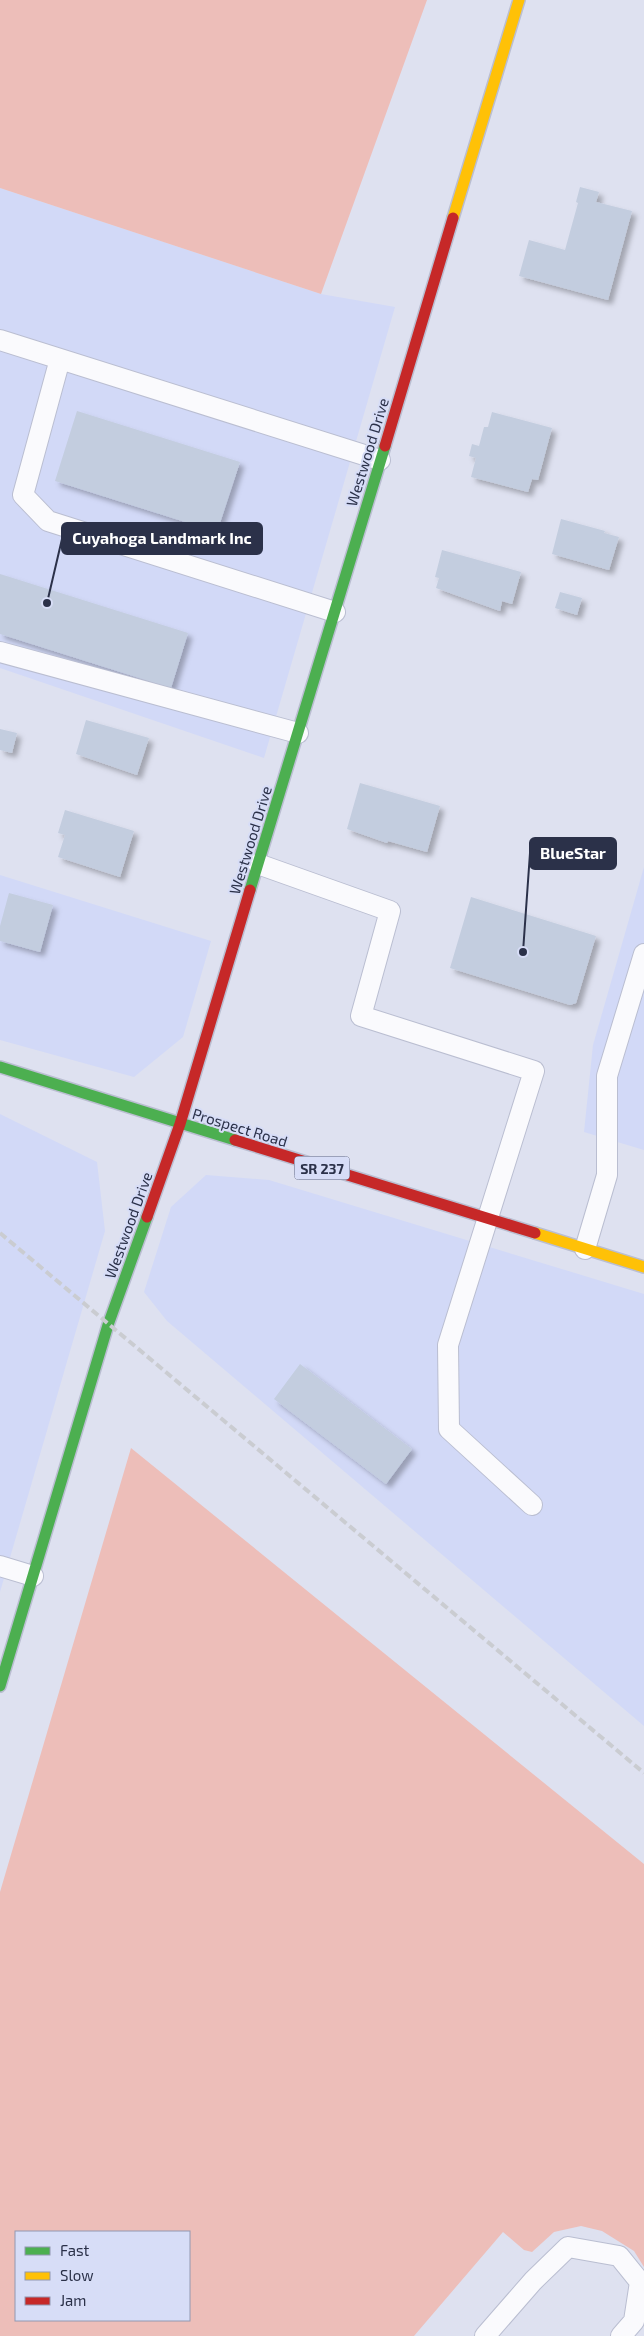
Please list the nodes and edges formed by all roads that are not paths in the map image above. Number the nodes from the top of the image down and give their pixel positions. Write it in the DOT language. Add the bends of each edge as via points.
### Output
graph roads {
  1 [pos="519,0"];
  2 [pos="0,340"];
  3 [pos="60,359"];
  4 [pos="380,460"];
  5 [pos="335,612"];
  6 [pos="0,652"];
  7 [pos="298,733"];
  8 [pos="258,864"];
  9 [pos="644,954"];
  10 [pos="0,1067"];
  11 [pos="180,1124"];
  12 [pos="488,1220"];
  13 [pos="585,1249"];
  14 [pos="644,1267"];
  15 [pos="532,1505"];
  16 [pos="0,1566"];
  17 [pos="33,1576"];
  18 [pos="0,1686"];
  19 [pos="485,2336"];
  20 [pos="621,2336"];
  1 -- 4 [label="street, Westwood Drive"];
  2 -- 3 [label="lane"];
  3 -- 4 [label="lane"];
  3 -- 5 [label="lane" via="23,495 48,521"];
  4 -- 5 [label="street, Westwood Drive"];
  5 -- 7 [label="street, Westwood Drive"];
  6 -- 7 [label="lane"];
  7 -- 8 [label="street, Westwood Drive"];
  8 -- 11 [label="street, Westwood Drive"];
  8 -- 12 [label="lane" via="390,912 361,1016 534,1071"];
  9 -- 13 [label="lane" via="607,1076 607,1175"];
  10 -- 11 [label="street, Prospect Road / SR 237"];
  11 -- 12 [label="street, Prospect Road / SR 237"];
  11 -- 17 [label="street, Westwood Drive" via="108,1325"];
  12 -- 13 [label="street, Prospect Road / SR 237"];
  12 -- 15 [label="lane" via="448,1345 449,1429"];
  13 -- 14 [label="street, Prospect Road / SR 237"];
  16 -- 17 [label="lane"];
  17 -- 18 [label="street, Westwood Drive"];
  19 -- 20 [label="lane" via="568,2246 619,2256 640,2282 634,2321"];
}
